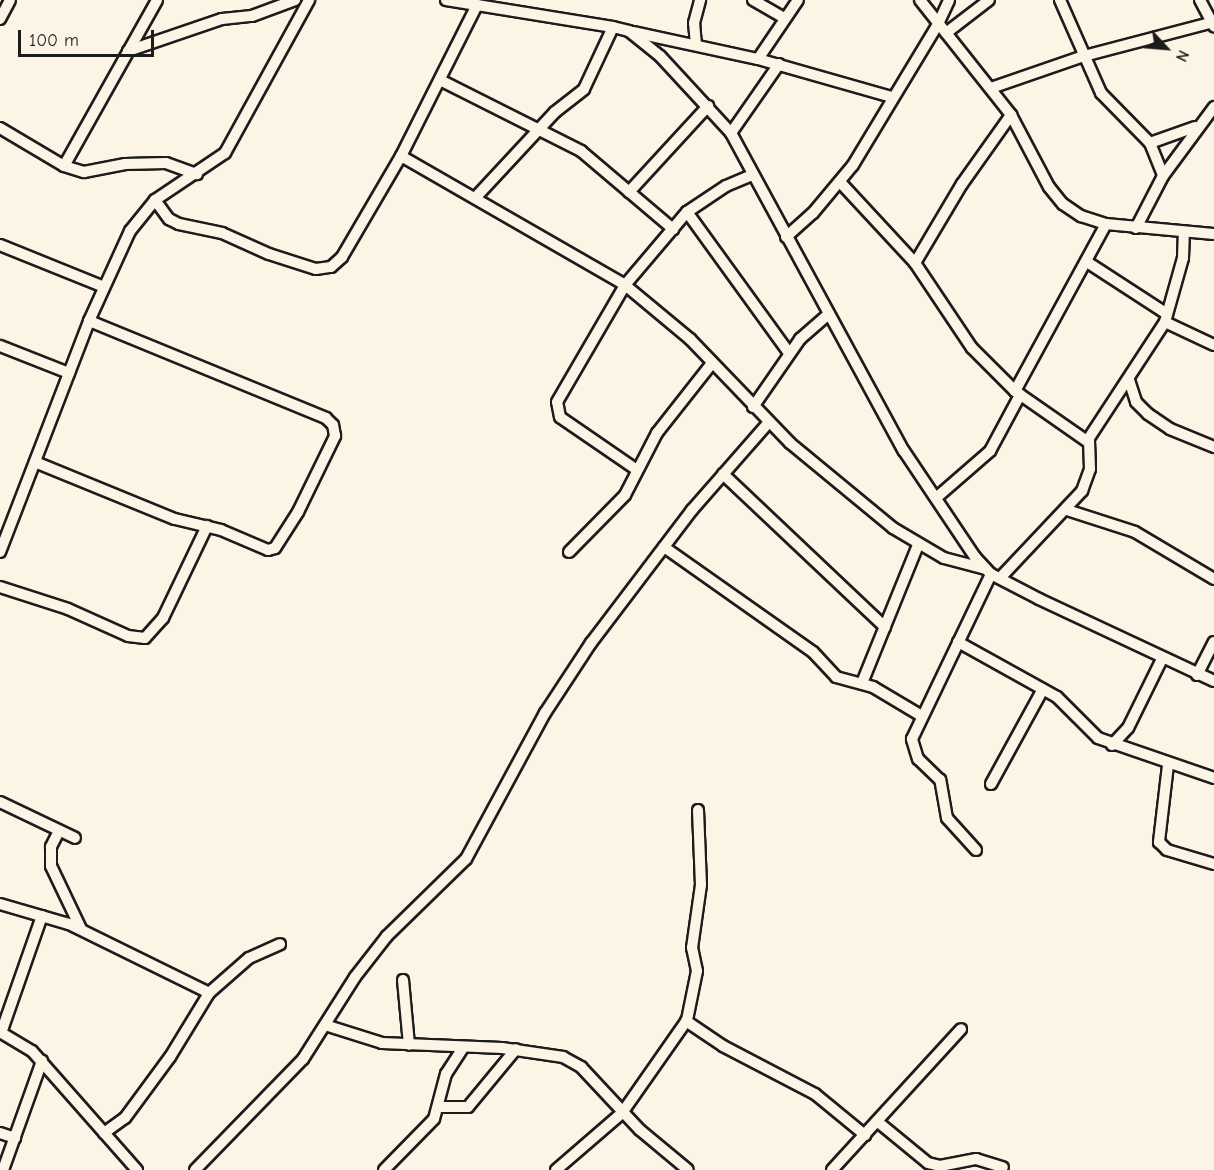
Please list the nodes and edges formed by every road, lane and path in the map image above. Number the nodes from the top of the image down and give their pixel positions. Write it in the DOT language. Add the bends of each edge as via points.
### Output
graph roads {
  1 [pos="10,0"];
  2 [pos="156,0"];
  3 [pos="295,0"];
  4 [pos="309,0"];
  5 [pos="446,0"];
  6 [pos="700,0"];
  7 [pos="753,0"];
  8 [pos="798,0"];
  9 [pos="920,0"];
  10 [pos="949,0"];
  11 [pos="989,0"];
  12 [pos="1060,0"];
  13 [pos="1200,0"];
  14 [pos="477,5"];
  15 [pos="784,18"];
  16 [pos="0,19"];
  17 [pos="1213,24"];
  18 [pos="613,27"];
  19 [pos="942,28"];
  20 [pos="629,31"];
  21 [pos="696,45"];
  22 [pos="129,51"];
  23 [pos="1084,56"];
  24 [pos="758,59"];
  25 [pos="779,64"];
  26 [pos="440,80"];
  27 [pos="991,88"];
  28 [pos="891,97"];
  29 [pos="708,106"];
  30 [pos="1214,107"];
  31 [pos="1011,115"];
  32 [pos="1196,127"];
  33 [pos="0,128"];
  34 [pos="538,130"];
  35 [pos="731,133"];
  36 [pos="1150,143"];
  37 [pos="401,156"];
  38 [pos="64,166"];
  39 [pos="197,174"];
  40 [pos="752,175"];
  41 [pos="1162,176"];
  42 [pos="840,182"];
  43 [pos="629,192"];
  44 [pos="476,197"];
  45 [pos="155,200"];
  46 [pos="687,212"];
  47 [pos="1106,224"];
  48 [pos="1136,228"];
  49 [pos="673,229"];
  50 [pos="1184,231"];
  51 [pos="1214,234"];
  52 [pos="786,237"];
  53 [pos="0,245"];
  54 [pos="1087,262"];
  55 [pos="915,263"];
  56 [pos="625,285"];
  57 [pos="104,287"];
  58 [pos="829,315"];
  59 [pos="1166,318"];
  60 [pos="89,321"];
  61 [pos="1214,345"];
  62 [pos="0,346"];
  63 [pos="789,353"];
  64 [pos="712,363"];
  65 [pos="69,373"];
  66 [pos="1129,380"];
  67 [pos="1018,393"];
  68 [pos="753,406"];
  69 [pos="769,422"];
  70 [pos="1088,442"];
  71 [pos="1214,447"];
  72 [pos="35,462"];
  73 [pos="636,470"];
  74 [pos="723,474"];
  75 [pos="936,498"];
  76 [pos="1067,510"];
  77 [pos="207,526"];
  78 [pos="918,545"];
  79 [pos="664,547"];
  80 [pos="0,552"];
  81 [pos="569,552"];
  82 [pos="993,574"];
  83 [pos="1214,579"];
  84 [pos="0,587"];
  85 [pos="885,627"];
  86 [pos="958,642"];
  87 [pos="1214,642"];
  88 [pos="1162,658"];
  89 [pos="1197,675"];
  90 [pos="1214,681"];
  91 [pos="862,683"];
  92 [pos="1043,689"];
  93 [pos="920,715"];
  94 [pos="1112,745"];
  95 [pos="1168,765"];
  96 [pos="1214,778"];
  97 [pos="991,784"];
  98 [pos="0,802"];
  99 [pos="698,810"];
  100 [pos="58,831"];
  101 [pos="75,838"];
  102 [pos="976,850"];
  103 [pos="1214,864"];
  104 [pos="0,904"];
  105 [pos="42,916"];
  106 [pos="81,929"];
  107 [pos="280,944"];
  108 [pos="403,980"];
  109 [pos="209,993"];
  110 [pos="686,1021"];
  111 [pos="325,1025"];
  112 [pos="961,1029"];
  113 [pos="1,1033"];
  114 [pos="409,1045"];
  115 [pos="463,1048"];
  116 [pos="516,1049"];
  117 [pos="42,1061"];
  118 [pos="439,1107"];
  119 [pos="622,1113"];
  120 [pos="878,1122"];
  121 [pos="0,1133"];
  122 [pos="104,1133"];
  123 [pos="865,1135"];
  124 [pos="15,1138"];
  125 [pos="1003,1167"];
  126 [pos="3,1170"];
  127 [pos="137,1170"];
  128 [pos="195,1170"];
  129 [pos="384,1170"];
  130 [pos="556,1170"];
  131 [pos="688,1170"];
  132 [pos="832,1170"];
  1 -- 16 [label="street"];
  2 -- 22 [label="street"];
  3 -- 22 [label="street" via="264,13 222,19"];
  4 -- 39 [label="street" via="225,153"];
  5 -- 14 [label="street"];
  6 -- 21 [label="street" via="694,23"];
  7 -- 15 [label="street"];
  8 -- 15 [label="street"];
  9 -- 19 [label="street"];
  10 -- 19 [label="street"];
  11 -- 19 [label="street"];
  12 -- 23 [label="street"];
  13 -- 17 [label="street"];
  14 -- 18 [label="street"];
  14 -- 26 [label="street"];
  15 -- 24 [label="street"];
  17 -- 23 [label="street"];
  18 -- 20 [label="street"];
  18 -- 34 [label="street" via="584,89"];
  19 -- 27 [label="street"];
  19 -- 28 [label="street"];
  20 -- 21 [label="street"];
  20 -- 29 [label="street" via="660,56"];
  21 -- 24 [label="street"];
  22 -- 38 [label="street"];
  23 -- 27 [label="street"];
  23 -- 36 [label="street" via="1101,93"];
  24 -- 25 [label="street"];
  25 -- 28 [label="street"];
  25 -- 35 [label="street"];
  26 -- 34 [label="street"];
  26 -- 37 [label="street"];
  27 -- 31 [label="street"];
  28 -- 42 [label="street"];
  29 -- 35 [label="street"];
  29 -- 43 [label="street"];
  30 -- 32 [label="street"];
  31 -- 47 [label="street" via="1049,187 1063,204 1081,216"];
  31 -- 55 [label="street"];
  32 -- 36 [label="street"];
  32 -- 41 [label="street"];
  33 -- 38 [label="street"];
  34 -- 43 [label="street" via="581,151"];
  34 -- 44 [label="street"];
  35 -- 40 [label="street"];
  36 -- 41 [label="street"];
  37 -- 44 [label="street"];
  37 -- 45 [label="street" via="342,257 331,267 316,269 269,254 222,232 179,224 169,219"];
  38 -- 39 [label="street" via="84,172 125,164 166,164"];
  39 -- 45 [label="street"];
  40 -- 46 [label="street" via="726,186"];
  40 -- 52 [label="street"];
  41 -- 48 [label="street"];
  42 -- 52 [label="street"];
  42 -- 55 [label="street"];
  43 -- 49 [label="street"];
  44 -- 56 [label="street"];
  45 -- 57 [label="street" via="130,231"];
  46 -- 49 [label="street"];
  46 -- 63 [label="street"];
  47 -- 48 [label="street"];
  47 -- 54 [label="street"];
  48 -- 50 [label="street"];
  49 -- 56 [label="street"];
  50 -- 51 [label="street"];
  50 -- 59 [label="street" via="1183,258"];
  52 -- 58 [label="street"];
  53 -- 57 [label="street"];
  54 -- 59 [label="street"];
  54 -- 67 [label="street"];
  55 -- 67 [label="street" via="972,348"];
  56 -- 64 [label="street" via="690,339"];
  56 -- 73 [label="street" via="555,409 560,417"];
  57 -- 60 [label="street"];
  58 -- 63 [label="street"];
  58 -- 75 [label="street" via="904,451"];
  59 -- 61 [label="street"];
  59 -- 66 [label="street"];
  60 -- 65 [label="street"];
  60 -- 77 [label="street" via="206,365 326,418 333,425 335,436 325,461 275,548 260,548"];
  62 -- 65 [label="street"];
  63 -- 68 [label="street"];
  64 -- 68 [label="street"];
  64 -- 73 [label="street" via="657,433"];
  65 -- 72 [label="street"];
  66 -- 70 [label="street"];
  66 -- 71 [label="street" via="1136,402 1148,414 1170,429"];
  67 -- 70 [label="street"];
  67 -- 75 [label="street" via="990,451"];
  68 -- 69 [label="street"];
  69 -- 74 [label="street"];
  69 -- 78 [label="street"];
  70 -- 76 [label="street" via="1089,476"];
  72 -- 77 [label="street" via="175,519"];
  72 -- 80 [label="street"];
  73 -- 81 [label="street" via="625,495"];
  74 -- 79 [label="street"];
  74 -- 85 [label="street"];
  75 -- 82 [label="street"];
  76 -- 82 [label="street"];
  76 -- 83 [label="street" via="1135,532"];
  77 -- 84 [label="street" via="163,618 145,638 128,636 68,609"];
  78 -- 82 [label="street"];
  78 -- 85 [label="street"];
  79 -- 91 [label="street" via="813,652 836,677"];
  79 -- 111 [label="street" via="545,713 466,859 387,936"];
  82 -- 86 [label="street"];
  82 -- 88 [label="street"];
  85 -- 91 [label="street"];
  86 -- 92 [label="street"];
  86 -- 93 [label="street"];
  87 -- 89 [label="street"];
  88 -- 89 [label="street"];
  88 -- 94 [label="street" via="1128,728"];
  89 -- 90 [label="street"];
  91 -- 93 [label="street"];
  92 -- 94 [label="street" via="1057,697 1086,728"];
  92 -- 97 [label="street"];
  93 -- 102 [label="street" via="914,728 913,749 940,780 947,818"];
  94 -- 95 [label="street"];
  95 -- 96 [label="street"];
  95 -- 103 [label="street" via="1159,842 1167,850"];
  98 -- 100 [label="street"];
  99 -- 110 [label="street" via="701,885 692,948 697,971"];
  100 -- 101 [label="street"];
  100 -- 106 [label="street" via="51,847 51,866"];
  104 -- 105 [label="street"];
  105 -- 106 [label="street"];
  105 -- 113 [label="street"];
  106 -- 109 [label="street"];
  107 -- 109 [label="street" via="249,958"];
  108 -- 114 [label="street"];
  109 -- 122 [label="street" via="170,1057 125,1118"];
  110 -- 119 [label="street"];
  110 -- 123 [label="street" via="723,1046 814,1094"];
  111 -- 114 [label="street" via="382,1043"];
  111 -- 128 [label="street" via="298,1065"];
  112 -- 120 [label="street"];
  113 -- 117 [label="street" via="24,1045"];
  114 -- 115 [label="street"];
  115 -- 116 [label="street"];
  115 -- 118 [label="street" via="446,1074"];
  116 -- 118 [label="street" via="468,1107"];
  116 -- 119 [label="street" via="563,1058 581,1067"];
  117 -- 122 [label="street"];
  117 -- 124 [label="street"];
  118 -- 129 [label="street" via="425,1132"];
  119 -- 130 [label="street"];
  119 -- 131 [label="street"];
  120 -- 123 [label="street"];
  120 -- 125 [label="street" via="928,1163 940,1166 976,1160"];
  121 -- 124 [label="street"];
  122 -- 127 [label="street"];
  123 -- 132 [label="street"];
  124 -- 126 [label="street"];
}
